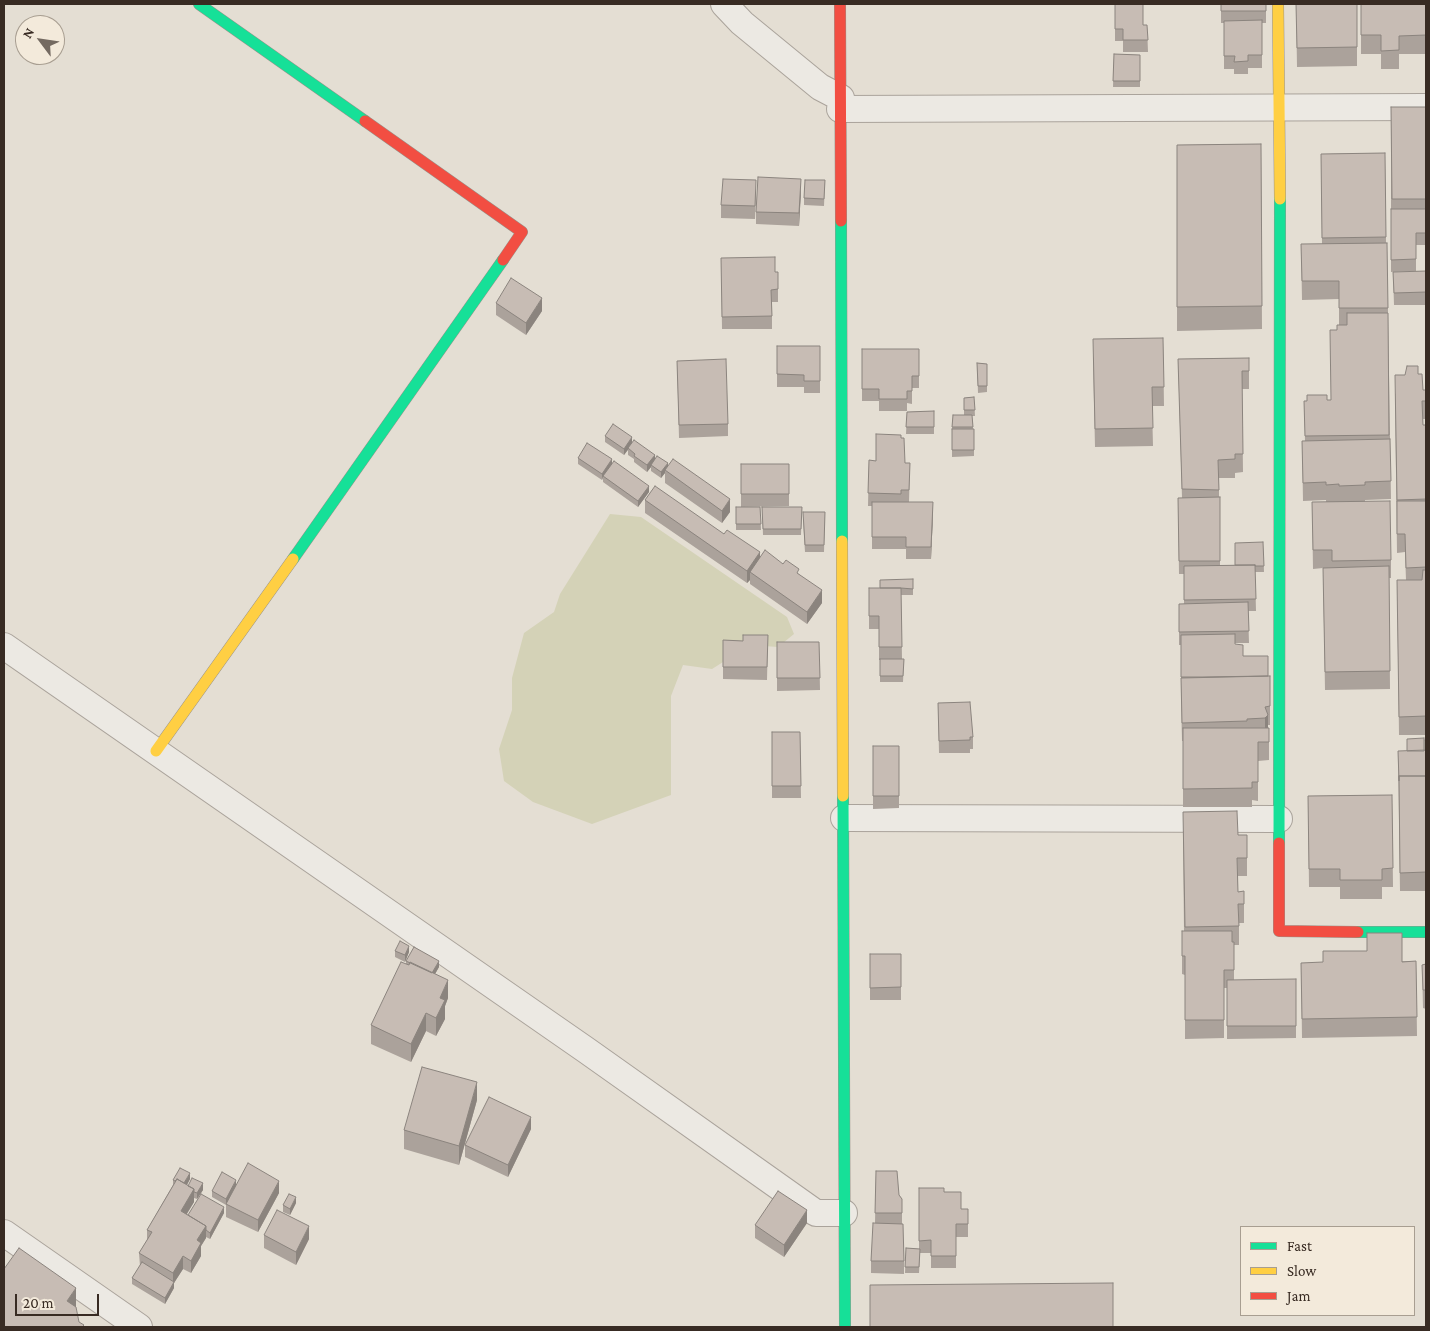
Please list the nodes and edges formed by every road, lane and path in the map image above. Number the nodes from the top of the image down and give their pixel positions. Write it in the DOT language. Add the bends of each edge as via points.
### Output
graph roads {
  1 [pos="199,4"];
  2 [pos="724,4"];
  3 [pos="840,4"];
  4 [pos="1278,4"];
  5 [pos="841,104"];
  6 [pos="1280,106"];
  7 [pos="1426,106"];
  8 [pos="4,646"];
  9 [pos="156,751"];
  10 [pos="844,818"];
  11 [pos="1279,819"];
  12 [pos="1426,932"];
  13 [pos="844,1213"];
  14 [pos="14,1240"];
  15 [pos="9,1269"];
  16 [pos="139,1327"];
  17 [pos="845,1327"];
  1 -- 9 [label="street" via="522,232"];
  2 -- 5 [label="street" via="742,23"];
  3 -- 5 [label="street"];
  4 -- 6 [label="street"];
  5 -- 6 [label="street"];
  5 -- 10 [label="street"];
  6 -- 7 [label="street"];
  6 -- 11 [label="street"];
  8 -- 9 [label="street"];
  9 -- 13 [label="street" via="816,1213"];
  10 -- 11 [label="street"];
  10 -- 13 [label="street"];
  11 -- 12 [label="street" via="1279,931"];
  13 -- 17 [label="street"];
  14 -- 15 [label="street"];
  14 -- 16 [label="street"];
}
